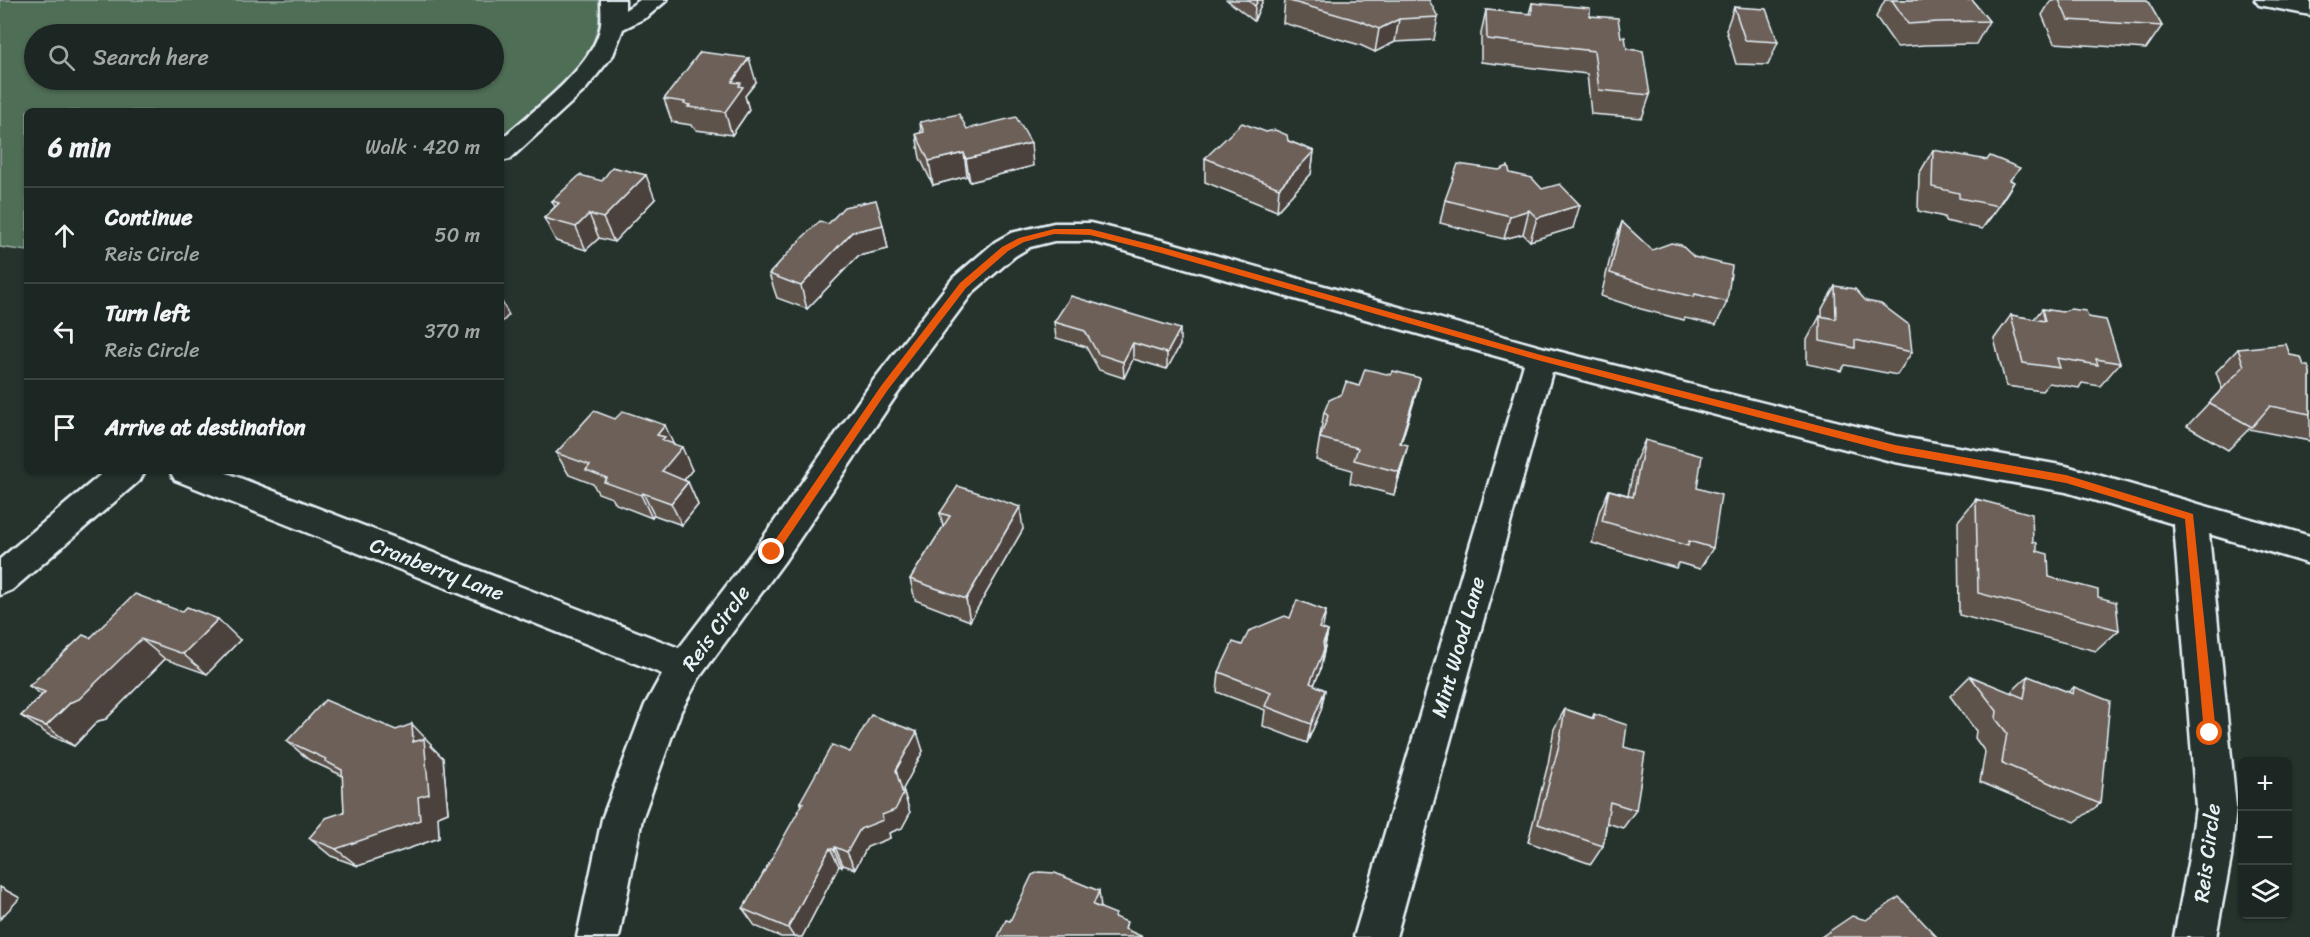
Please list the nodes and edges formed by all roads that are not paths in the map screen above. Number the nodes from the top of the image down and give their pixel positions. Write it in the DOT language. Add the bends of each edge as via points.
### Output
graph roads {
  1 [pos="613,0"];
  2 [pos="655,0"];
  3 [pos="2267,0"];
  4 [pos="2310,8"];
  5 [pos="613,25"];
  6 [pos="504,150"];
  7 [pos="1541,358"];
  8 [pos="124,474"];
  9 [pos="195,474"];
  10 [pos="2190,517"];
  11 [pos="2310,550"];
  12 [pos="0,580"];
  13 [pos="686,667"];
  14 [pos="598,937"];
  15 [pos="1375,937"];
  16 [pos="2195,937"];
  1 -- 5 [label="street"];
  2 -- 5 [label="street"];
  3 -- 4 [label="street"];
  5 -- 6 [label="street" via="601,55 576,84"];
  7 -- 10 [label="street, Reis Circle" via="1895,449 2066,479"];
  7 -- 13 [label="street, Reis Circle" via="1090,232 1054,232 1022,240 1005,249 963,285"];
  7 -- 15 [label="street, Mint Wood Lane"];
  8 -- 12 [label="street"];
  9 -- 13 [label="street, Cranberry Lane"];
  10 -- 11 [label="street, Reis Circle"];
  10 -- 16 [label="street, Reis Circle" via="2216,807"];
  13 -- 14 [label="street, Reis Circle" via="664,705 622,819"];
}
